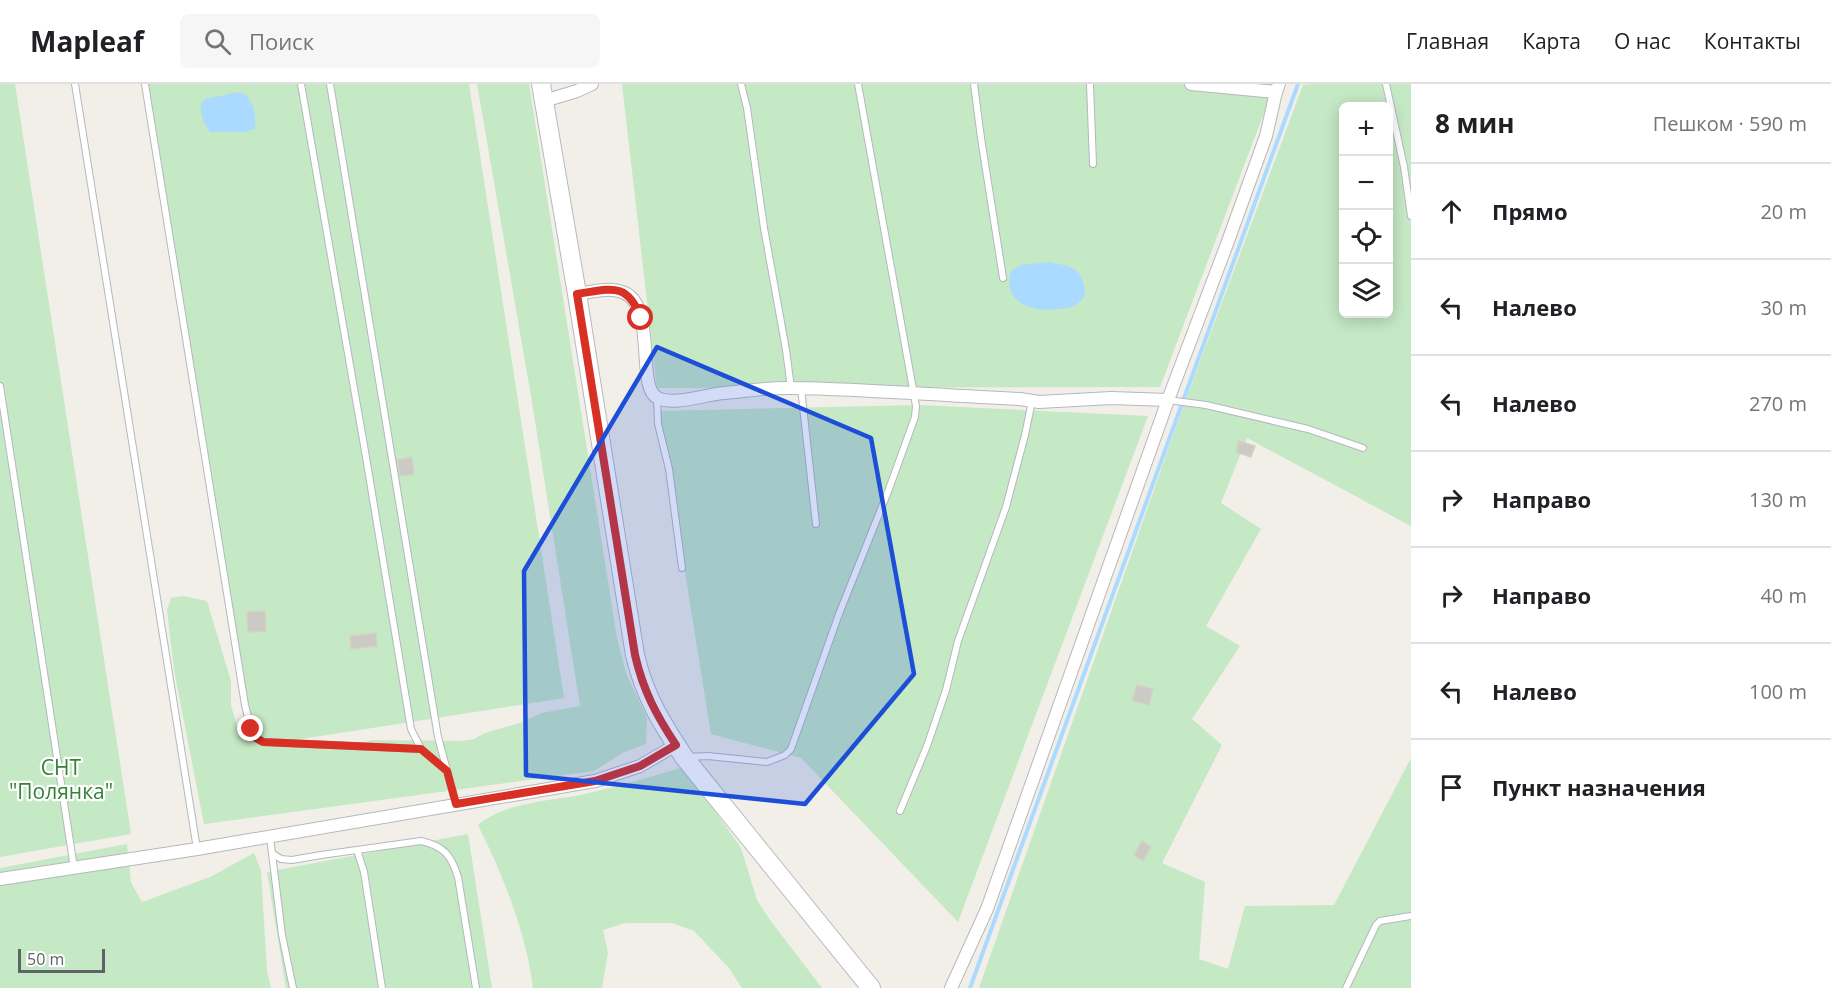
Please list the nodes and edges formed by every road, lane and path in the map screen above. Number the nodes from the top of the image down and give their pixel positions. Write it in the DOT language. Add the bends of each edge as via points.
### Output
graph roads {
  1 [pos="75,84"];
  2 [pos="145,84"];
  3 [pos="301,84"];
  4 [pos="330,84"];
  5 [pos="592,84"];
  6 [pos="741,84"];
  7 [pos="858,84"];
  8 [pos="974,84"];
  9 [pos="1090,84"];
  10 [pos="1191,84"];
  11 [pos="1386,84"];
  12 [pos="1277,88"];
  13 [pos="543,93"];
  14 [pos="1093,164"];
  15 [pos="1408,167"];
  16 [pos="1411,216"];
  17 [pos="1003,278"];
  18 [pos="577,294"];
  19 [pos="0,386"];
  20 [pos="796,388"];
  21 [pos="913,394"];
  22 [pos="657,398"];
  23 [pos="1032,401"];
  24 [pos="1171,401"];
  25 [pos="1363,448"];
  26 [pos="816,524"];
  27 [pos="682,568"];
  28 [pos="421,749"];
  29 [pos="680,751"];
  30 [pos="447,771"];
  31 [pos="456,804"];
  32 [pos="900,811"];
  33 [pos="270,836"];
  34 [pos="197,849"];
  35 [pos="357,850"];
  36 [pos="273,854"];
  37 [pos="74,868"];
  38 [pos="0,879"];
  39 [pos="1411,916"];
  40 [pos="293,988"];
  41 [pos="382,988"];
  42 [pos="476,988"];
  43 [pos="871,988"];
  44 [pos="951,988"];
  45 [pos="1346,988"];
  1 -- 34 [label="lane"];
  2 -- 28 [label="lane" via="251,729 263,742"];
  3 -- 28 [label="lane" via="411,729"];
  4 -- 30 [label="lane" via="438,737"];
  5 -- 13 [label="street" via="576,91"];
  6 -- 20 [label="lane" via="786,350"];
  7 -- 21 [label="lane"];
  8 -- 17 [label="lane"];
  9 -- 14 [label="lane"];
  10 -- 12 [label="street"];
  11 -- 15 [label="lane"];
  12 -- 24 [label="street" via="1266,136"];
  13 -- 18 [label="street"];
  15 -- 16 [label="lane"];
  18 -- 22 [label="street" via="622,291 636,304 645,336 649,386"];
  18 -- 29 [label="street" via="639,674 650,702"];
  19 -- 37 [label="lane"];
  20 -- 21 [label="street"];
  20 -- 22 [label="street" via="715,393 681,400"];
  20 -- 26 [label="lane" via="808,441"];
  21 -- 23 [label="street"];
  21 -- 29 [label="lane" via="915,417 791,749 767,762"];
  22 -- 27 [label="lane"];
  23 -- 24 [label="street"];
  23 -- 32 [label="lane" via="1006,507 958,641 927,746"];
  24 -- 25 [label="lane" via="1308,429"];
  24 -- 44 [label="street" via="987,909"];
  28 -- 30 [label="lane"];
  29 -- 31 [label="street" via="595,781"];
  29 -- 43 [label="street"];
  30 -- 31 [label="lane"];
  31 -- 33 [label="street"];
  33 -- 34 [label="street"];
  33 -- 36 [label="lane"];
  34 -- 37 [label="street"];
  35 -- 36 [label="lane" via="292,860"];
  35 -- 41 [label="lane"];
  35 -- 42 [label="lane" via="421,841 436,844 447,854 458,877"];
  36 -- 40 [label="lane" via="282,935"];
  37 -- 38 [label="street"];
  39 -- 45 [label="lane" via="1376,925"];
}
